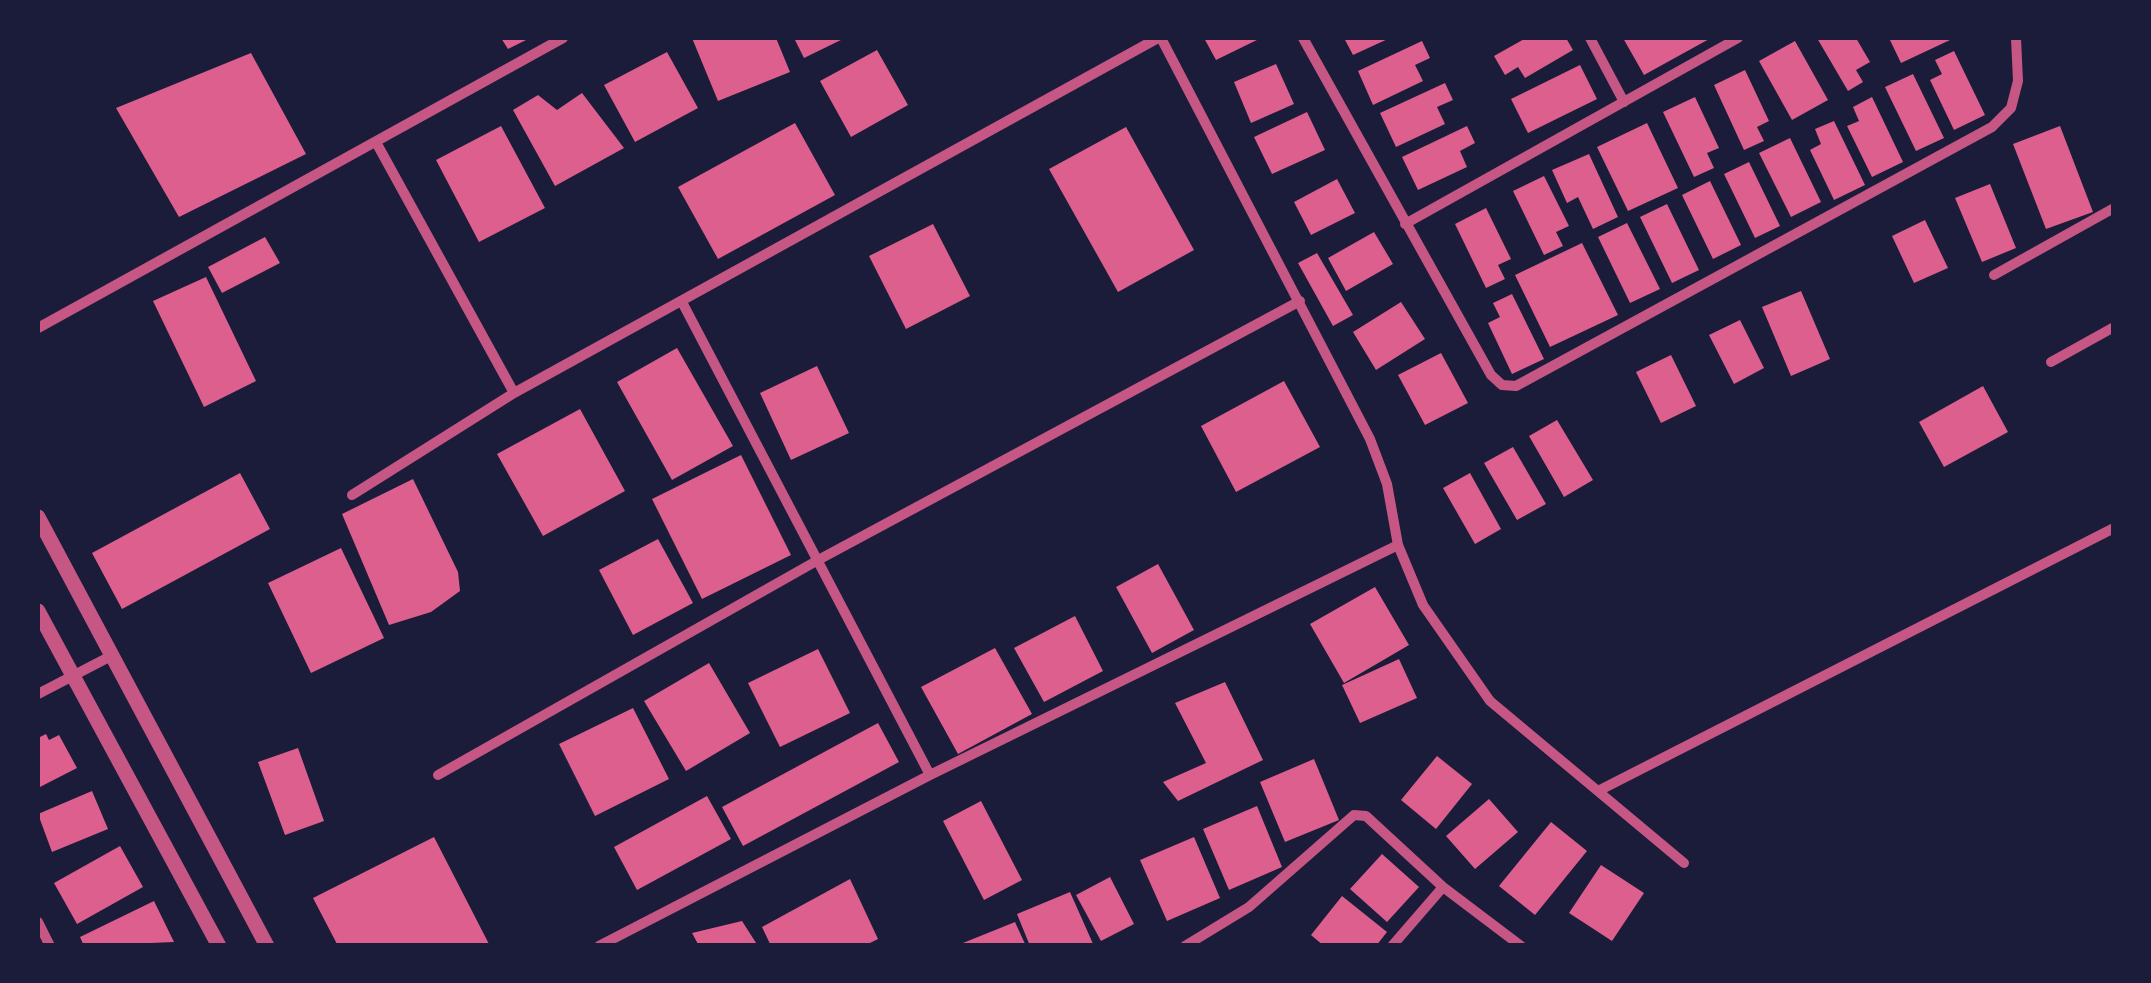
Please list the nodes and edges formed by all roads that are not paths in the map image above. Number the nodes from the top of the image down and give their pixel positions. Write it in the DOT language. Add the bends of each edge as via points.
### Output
graph roads {
  1 [pos="563,38"];
  2 [pos="1160,38"];
  3 [pos="1303,38"];
  4 [pos="1590,38"];
  5 [pos="1738,38"];
  6 [pos="2016,38"];
  7 [pos="1624,102"];
  8 [pos="377,144"];
  9 [pos="2114,208"];
  10 [pos="1405,224"];
  11 [pos="1994,275"];
  12 [pos="1300,301"];
  13 [pos="682,302"];
  14 [pos="2114,327"];
  15 [pos="38,328"];
  16 [pos="2051,362"];
  17 [pos="514,392"];
  18 [pos="352,496"];
  19 [pos="38,518"];
  20 [pos="2114,528"];
  21 [pos="1398,544"];
  22 [pos="820,559"];
  23 [pos="38,610"];
  24 [pos="112,656"];
  25 [pos="72,674"];
  26 [pos="38,694"];
  27 [pos="438,775"];
  28 [pos="930,776"];
  29 [pos="1598,791"];
  30 [pos="1684,863"];
  31 [pos="1443,887"];
  32 [pos="38,922"];
  33 [pos="50,946"];
  34 [pos="219,946"];
  35 [pos="266,946"];
  36 [pos="599,946"];
  37 [pos="1185,946"];
  38 [pos="1392,946"];
  39 [pos="1521,946"];
  1 -- 8 [label="street"];
  2 -- 12 [label="street"];
  2 -- 13 [label="street"];
  3 -- 10 [label="street"];
  4 -- 7 [label="street"];
  5 -- 7 [label="street"];
  6 -- 10 [label="street" via="2018,82 2011,108 1992,127 1516,386 1491,375"];
  7 -- 10 [label="street"];
  8 -- 15 [label="street"];
  8 -- 17 [label="street"];
  9 -- 11 [label="street"];
  12 -- 21 [label="street" via="1370,439"];
  12 -- 22 [label="street"];
  13 -- 17 [label="street"];
  13 -- 22 [label="street"];
  14 -- 16 [label="street"];
  17 -- 18 [label="street"];
  19 -- 24 [label="street"];
  20 -- 29 [label="street"];
  21 -- 28 [label="street"];
  21 -- 29 [label="street" via="1423,604 1490,702"];
  22 -- 27 [label="street"];
  22 -- 28 [label="street"];
  23 -- 25 [label="street"];
  24 -- 25 [label="street"];
  24 -- 35 [label="street"];
  25 -- 26 [label="street"];
  25 -- 34 [label="street"];
  28 -- 36 [label="street"];
  29 -- 30 [label="street"];
  31 -- 37 [label="street" via="1366,816 1354,815 1249,907"];
  31 -- 38 [label="street"];
  31 -- 39 [label="street"];
  32 -- 33 [label="street"];
}
